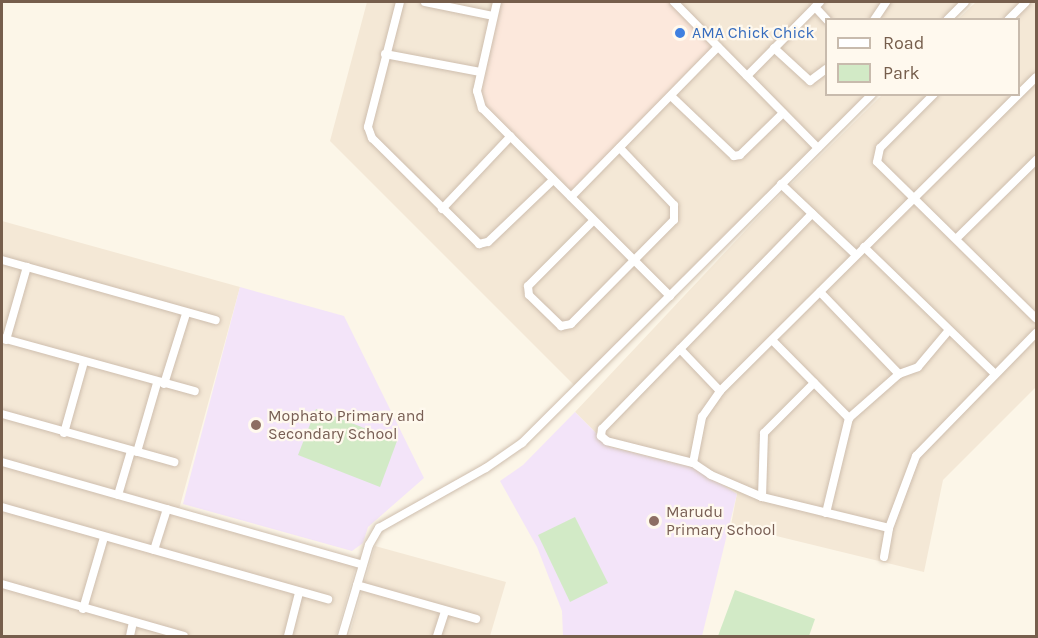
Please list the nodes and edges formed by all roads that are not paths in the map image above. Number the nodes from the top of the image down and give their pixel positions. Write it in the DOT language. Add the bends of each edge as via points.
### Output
graph roads {
  1 [pos="400,2"];
  2 [pos="424,2"];
  3 [pos="497,2"];
  4 [pos="886,2"];
  5 [pos="965,2"];
  6 [pos="1026,2"];
  7 [pos="678,3"];
  8 [pos="817,4"];
  9 [pos="493,16"];
  10 [pos="826,18"];
  11 [pos="875,18"];
  12 [pos="949,18"];
  13 [pos="1010,18"];
  14 [pos="718,47"];
  15 [pos="774,48"];
  16 [pos="385,54"];
  17 [pos="825,70"];
  18 [pos="480,72"];
  19 [pos="747,76"];
  20 [pos="1036,77"];
  21 [pos="1020,93"];
  22 [pos="671,96"];
  23 [pos="870,96"];
  24 [pos="932,96"];
  25 [pos="1017,96"];
  26 [pos="783,113"];
  27 [pos="511,136"];
  28 [pos="620,148"];
  29 [pos="818,148"];
  30 [pos="1036,160"];
  31 [pos="553,180"];
  32 [pos="781,184"];
  33 [pos="571,197"];
  34 [pos="914,199"];
  35 [pos="442,209"];
  36 [pos="812,214"];
  37 [pos="593,221"];
  38 [pos="957,238"];
  39 [pos="864,247"];
  40 [pos="856,255"];
  41 [pos="2,260"];
  42 [pos="635,262"];
  43 [pos="27,267"];
  44 [pos="819,292"];
  45 [pos="670,296"];
  46 [pos="186,314"];
  47 [pos="1036,318"];
  48 [pos="216,320"];
  49 [pos="949,330"];
  50 [pos="1036,333"];
  51 [pos="4,339"];
  52 [pos="772,340"];
  53 [pos="680,350"];
  54 [pos="84,362"];
  55 [pos="899,374"];
  56 [pos="995,374"];
  57 [pos="161,383"];
  58 [pos="814,383"];
  59 [pos="195,391"];
  60 [pos="720,391"];
  61 [pos="2,417"];
  62 [pos="849,418"];
  63 [pos="64,432"];
  64 [pos="134,451"];
  65 [pos="2,462"];
  66 [pos="174,462"];
  67 [pos="693,463"];
  68 [pos="118,495"];
  69 [pos="762,497"];
  70 [pos="2,507"];
  71 [pos="167,509"];
  72 [pos="826,513"];
  73 [pos="890,528"];
  74 [pos="104,537"];
  75 [pos="154,550"];
  76 [pos="884,557"];
  77 [pos="363,565"];
  78 [pos="2,584"];
  79 [pos="357,585"];
  80 [pos="299,593"];
  81 [pos="328,599"];
  82 [pos="83,609"];
  83 [pos="445,610"];
  84 [pos="476,619"];
  85 [pos="133,622"];
  86 [pos="130,636"];
  87 [pos="184,636"];
  88 [pos="288,636"];
  89 [pos="342,636"];
  90 [pos="437,636"];
  1 -- 16 [label="street"];
  2 -- 9 [label="street"];
  3 -- 9 [label="street"];
  4 -- 11 [label="street"];
  5 -- 12 [label="street"];
  6 -- 13 [label="street"];
  7 -- 14 [label="street"];
  8 -- 10 [label="street"];
  8 -- 15 [label="street"];
  9 -- 18 [label="street"];
  14 -- 19 [label="street"];
  14 -- 22 [label="street"];
  15 -- 17 [label="street" via="810,81"];
  15 -- 19 [label="street"];
  16 -- 18 [label="street"];
  16 -- 35 [label="street" via="368,132"];
  18 -- 27 [label="street" via="478,101"];
  19 -- 26 [label="street"];
  20 -- 21 [label="street"];
  22 -- 26 [label="street" via="734,156 742,153"];
  22 -- 28 [label="street"];
  23 -- 29 [label="street"];
  24 -- 34 [label="street" via="876,157"];
  25 -- 34 [label="street"];
  26 -- 29 [label="street"];
  27 -- 31 [label="street"];
  27 -- 35 [label="street"];
  28 -- 33 [label="street"];
  28 -- 42 [label="street" via="676,211 673,223"];
  29 -- 32 [label="street"];
  30 -- 38 [label="street"];
  31 -- 33 [label="street"];
  31 -- 35 [label="street" via="484,244 477,243"];
  32 -- 36 [label="street"];
  32 -- 45 [label="street"];
  33 -- 37 [label="street"];
  34 -- 38 [label="street"];
  34 -- 39 [label="street"];
  36 -- 40 [label="street"];
  36 -- 53 [label="street"];
  37 -- 42 [label="street"];
  37 -- 42 [label="street" via="530,283 531,298 566,327"];
  38 -- 47 [label="street"];
  39 -- 40 [label="street"];
  39 -- 49 [label="street"];
  40 -- 44 [label="street"];
  41 -- 43 [label="street"];
  42 -- 45 [label="street"];
  43 -- 46 [label="street"];
  43 -- 51 [label="street"];
  44 -- 52 [label="street"];
  44 -- 55 [label="street"];
  45 -- 77 [label="street" via="522,443 486,468 379,528"];
  46 -- 48 [label="street"];
  46 -- 57 [label="street"];
  49 -- 55 [label="street" via="918,367"];
  49 -- 56 [label="street"];
  50 -- 56 [label="street"];
  51 -- 54 [label="street"];
  52 -- 58 [label="street"];
  52 -- 60 [label="street"];
  53 -- 60 [label="street"];
  53 -- 67 [label="street" via="604,424 601,433 608,441"];
  54 -- 57 [label="street"];
  54 -- 63 [label="street"];
  55 -- 62 [label="street"];
  56 -- 73 [label="street" via="916,456"];
  57 -- 59 [label="street"];
  57 -- 64 [label="street"];
  58 -- 62 [label="street"];
  58 -- 69 [label="street" via="764,433"];
  60 -- 67 [label="street" via="702,417"];
  61 -- 63 [label="street"];
  62 -- 72 [label="street"];
  63 -- 64 [label="street"];
  64 -- 66 [label="street"];
  64 -- 68 [label="street"];
  65 -- 68 [label="street"];
  67 -- 69 [label="street" via="726,483"];
  68 -- 71 [label="street"];
  69 -- 72 [label="street"];
  70 -- 74 [label="street"];
  71 -- 75 [label="street"];
  71 -- 77 [label="street"];
  72 -- 73 [label="street"];
  73 -- 76 [label="street"];
  74 -- 75 [label="street"];
  74 -- 82 [label="street"];
  75 -- 80 [label="street"];
  77 -- 79 [label="street"];
  78 -- 82 [label="street"];
  79 -- 83 [label="street"];
  79 -- 89 [label="street"];
  80 -- 81 [label="street"];
  80 -- 88 [label="street"];
  82 -- 85 [label="street"];
  83 -- 84 [label="street"];
  83 -- 90 [label="street"];
  85 -- 86 [label="street"];
  85 -- 87 [label="street"];
}
